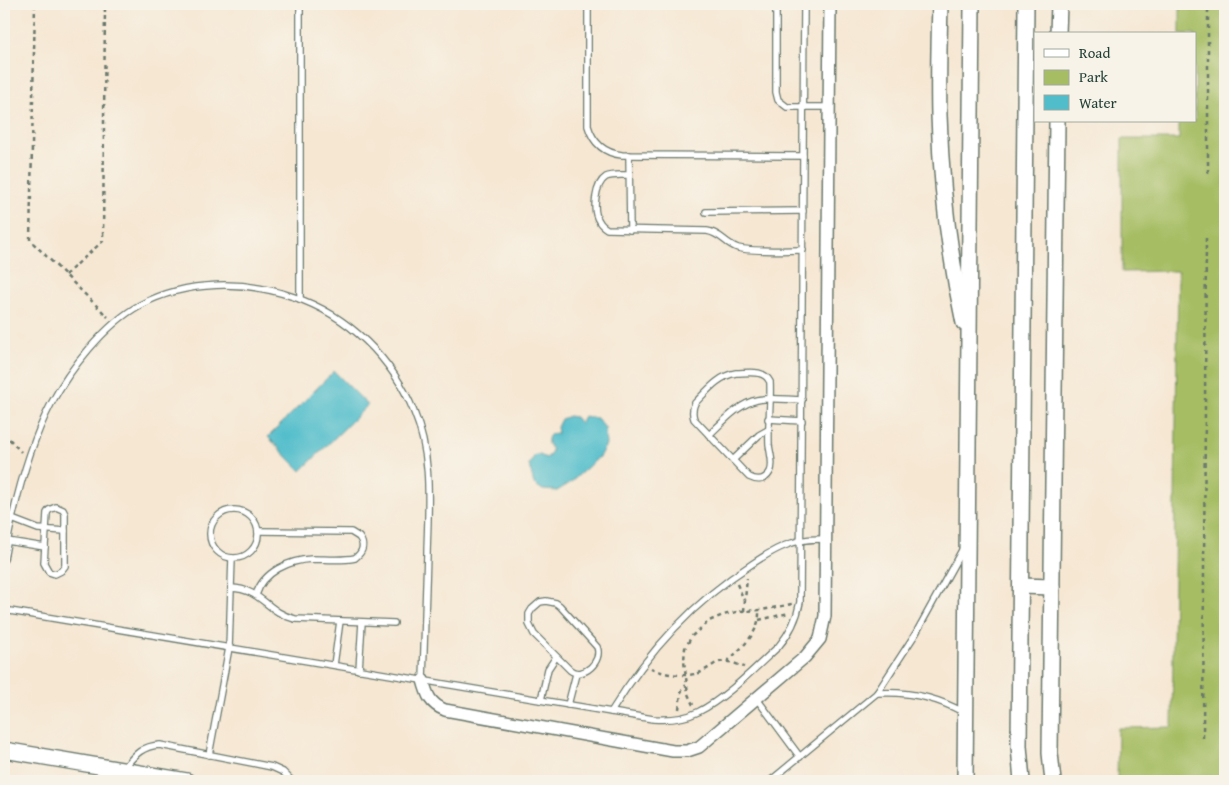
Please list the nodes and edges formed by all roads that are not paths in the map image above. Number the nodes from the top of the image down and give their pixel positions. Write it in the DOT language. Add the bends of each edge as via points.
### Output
graph roads {
  1 [pos="300,4"];
  2 [pos="588,4"];
  3 [pos="776,4"];
  4 [pos="804,4"];
  5 [pos="830,4"];
  6 [pos="940,4"];
  7 [pos="972,4"];
  8 [pos="1026,4"];
  9 [pos="1059,4"];
  10 [pos="1058,32"];
  11 [pos="803,107"];
  12 [pos="829,107"];
  13 [pos="1057,122"];
  14 [pos="629,155"];
  15 [pos="803,156"];
  16 [pos="629,175"];
  17 [pos="803,211"];
  18 [pos="706,212"];
  19 [pos="630,230"];
  20 [pos="803,250"];
  21 [pos="300,299"];
  22 [pos="970,353"];
  23 [pos="769,399"];
  24 [pos="802,400"];
  25 [pos="768,419"];
  26 [pos="802,420"];
  27 [pos="768,430"];
  28 [pos="709,435"];
  29 [pos="733,460"];
  30 [pos="12,519"];
  31 [pos="46,530"];
  32 [pos="65,531"];
  33 [pos="258,532"];
  34 [pos="826,538"];
  35 [pos="968,538"];
  36 [pos="801,540"];
  37 [pos="7,542"];
  38 [pos="45,547"];
  39 [pos="232,558"];
  40 [pos="4,559"];
  41 [pos="1021,586"];
  42 [pos="1052,587"];
  43 [pos="231,588"];
  44 [pos="256,594"];
  45 [pos="4,610"];
  46 [pos="340,621"];
  47 [pos="362,622"];
  48 [pos="394,623"];
  49 [pos="229,648"];
  50 [pos="556,656"];
  51 [pos="334,665"];
  52 [pos="359,670"];
  53 [pos="576,674"];
  54 [pos="423,680"];
  55 [pos="877,693"];
  56 [pos="757,699"];
  57 [pos="540,700"];
  58 [pos="568,705"];
  59 [pos="611,712"];
  60 [pos="966,714"];
  61 [pos="4,750"];
  62 [pos="209,755"];
  63 [pos="800,757"];
  64 [pos="122,770"];
  65 [pos="187,781"];
  66 [pos="292,781"];
  67 [pos="770,781"];
  68 [pos="965,781"];
  69 [pos="1022,781"];
  70 [pos="1053,781"];
  1 -- 21 [label="lane"];
  2 -- 14 [label="lane" via="588,126 603,148 615,154"];
  3 -- 11 [label="lane" via="776,96 783,105"];
  4 -- 11 [label="lane"];
  5 -- 12 [label="street"];
  6 -- 22 [label="main road" via="939,114 946,210 953,268"];
  7 -- 22 [label="main road"];
  8 -- 41 [label="main road"];
  9 -- 10 [label="main road"];
  11 -- 12 [label="lane"];
  11 -- 15 [label="lane"];
  12 -- 34 [label="street"];
  13 -- 42 [label="main road"];
  14 -- 15 [label="lane"];
  14 -- 16 [label="lane"];
  15 -- 17 [label="lane"];
  16 -- 19 [label="lane"];
  16 -- 19 [label="lane" via="609,176 600,182 596,193 596,212 599,222 607,229"];
  17 -- 18 [label="lane"];
  17 -- 20 [label="lane"];
  19 -- 20 [label="lane" via="707,231 717,233 738,248"];
  20 -- 24 [label="lane"];
  21 -- 30 [label="lane" via="247,286 201,287 174,292 140,305 115,324 86,353 61,386 42,423"];
  21 -- 54 [label="lane" via="333,315 375,350 407,395 420,429 429,484"];
  22 -- 35 [label="main road"];
  23 -- 24 [label="lane"];
  23 -- 25 [label="lane"];
  23 -- 28 [label="lane" via="741,407"];
  23 -- 28 [label="lane" via="770,382 765,375 736,372 725,376 693,407 694,420"];
  24 -- 26 [label="lane"];
  25 -- 26 [label="lane"];
  25 -- 27 [label="lane"];
  26 -- 36 [label="lane"];
  27 -- 29 [label="lane"];
  27 -- 29 [label="lane" via="771,467 765,478 753,479"];
  28 -- 29 [label="lane"];
  30 -- 31 [label="lane"];
  30 -- 37 [label="lane"];
  31 -- 32 [label="lane"];
  31 -- 32 [label="lane" via="47,513 56,507 65,514"];
  31 -- 38 [label="lane"];
  32 -- 38 [label="lane" via="65,566 58,573 49,572 45,566"];
  33 -- 39 [label="lane" via="251,551"];
  33 -- 39 [label="lane" via="252,519 241,511 228,510 216,517 210,529 211,543 220,554"];
  33 -- 44 [label="lane" via="351,532 359,536 363,545 355,558 309,559 278,569 266,576"];
  34 -- 36 [label="lane"];
  34 -- 56 [label="street" via="825,616 820,639 805,658"];
  35 -- 55 [label="lane" via="921,625"];
  35 -- 60 [label="main road"];
  36 -- 59 [label="lane" via="779,548 734,576 686,617 643,664"];
  36 -- 59 [label="lane" via="800,602 795,621 785,639 752,670 699,712 678,718 653,719"];
  37 -- 38 [label="lane"];
  37 -- 40 [label="lane"];
  39 -- 43 [label="lane"];
  41 -- 42 [label="main road"];
  41 -- 69 [label="main road" via="1019,746"];
  42 -- 70 [label="main road" via="1050,764"];
  43 -- 44 [label="lane"];
  43 -- 49 [label="lane"];
  44 -- 46 [label="lane" via="272,609 287,617"];
  45 -- 49 [label="lane"];
  46 -- 47 [label="lane"];
  46 -- 51 [label="lane"];
  47 -- 48 [label="lane"];
  47 -- 52 [label="lane"];
  49 -- 51 [label="lane"];
  49 -- 62 [label="lane"];
  50 -- 53 [label="lane"];
  50 -- 53 [label="lane" via="534,634 529,624 529,614 540,602 551,601 560,606 599,649 597,660 584,673"];
  50 -- 57 [label="lane"];
  51 -- 52 [label="lane"];
  52 -- 54 [label="lane"];
  53 -- 58 [label="lane"];
  54 -- 56 [label="street" via="431,702 445,710 673,751 699,747"];
  54 -- 57 [label="lane"];
  55 -- 60 [label="lane" via="923,696"];
  55 -- 63 [label="lane"];
  56 -- 63 [label="lane"];
  57 -- 58 [label="lane"];
  58 -- 59 [label="lane"];
  60 -- 68 [label="main road"];
  61 -- 64 [label="main road"];
  62 -- 64 [label="lane" via="153,745 134,755"];
  62 -- 66 [label="lane" via="278,769"];
  63 -- 67 [label="lane"];
  64 -- 65 [label="main road"];
}
